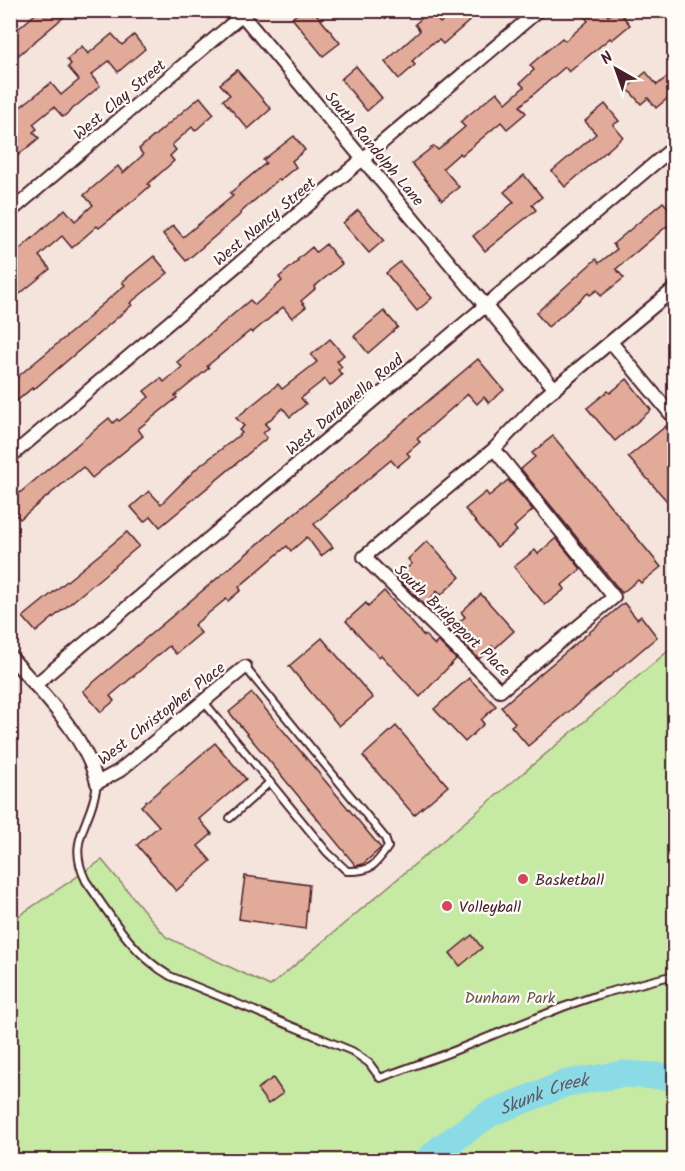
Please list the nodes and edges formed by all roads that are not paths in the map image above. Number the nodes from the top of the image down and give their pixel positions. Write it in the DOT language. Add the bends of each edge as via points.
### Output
graph roads {
  1 [pos="540,10"];
  2 [pos="243,12"];
  3 [pos="675,147"];
  4 [pos="363,160"];
  5 [pos="10,212"];
  6 [pos="675,289"];
  7 [pos="486,306"];
  8 [pos="610,342"];
  9 [pos="555,389"];
  10 [pos="675,418"];
  11 [pos="494,449"];
  12 [pos="10,457"];
  13 [pos="10,656"];
  14 [pos="245,667"];
  15 [pos="35,686"];
  16 [pos="203,701"];
  17 [pos="97,783"];
  18 [pos="270,783"];
  19 [pos="230,818"];
  20 [pos="675,975"];
  1 -- 4 [label="street, West Nancy Street"];
  2 -- 4 [label="street, South Randolph Lane"];
  2 -- 5 [label="street, West Clay Street"];
  3 -- 7 [label="street, West Dardanella Road"];
  4 -- 7 [label="street, South Randolph Lane"];
  4 -- 12 [label="street, West Nancy Street"];
  6 -- 8 [label="street, South Bridgeport Place"];
  7 -- 9 [label="street"];
  7 -- 15 [label="street, West Dardanella Road"];
  8 -- 9 [label="street, South Bridgeport Place"];
  8 -- 10 [label="street"];
  9 -- 11 [label="street, South Bridgeport Place"];
  11 -- 11 [label="street, South Bridgeport Place" via="364,558 500,691 614,597"];
  13 -- 15 [label="street"];
  14 -- 16 [label="street, West Christopher Place"];
  14 -- 18 [label="lane" via="385,838 388,847 363,871 347,871"];
  15 -- 17 [label="street" via="84,749"];
  16 -- 17 [label="street, West Christopher Place" via="119,771"];
  16 -- 18 [label="lane"];
  17 -- 20 [label="lane" via="91,813 79,837 79,868 137,950 170,976 352,1051 369,1062 380,1078 563,1007"];
  18 -- 19 [label="lane"];
}
